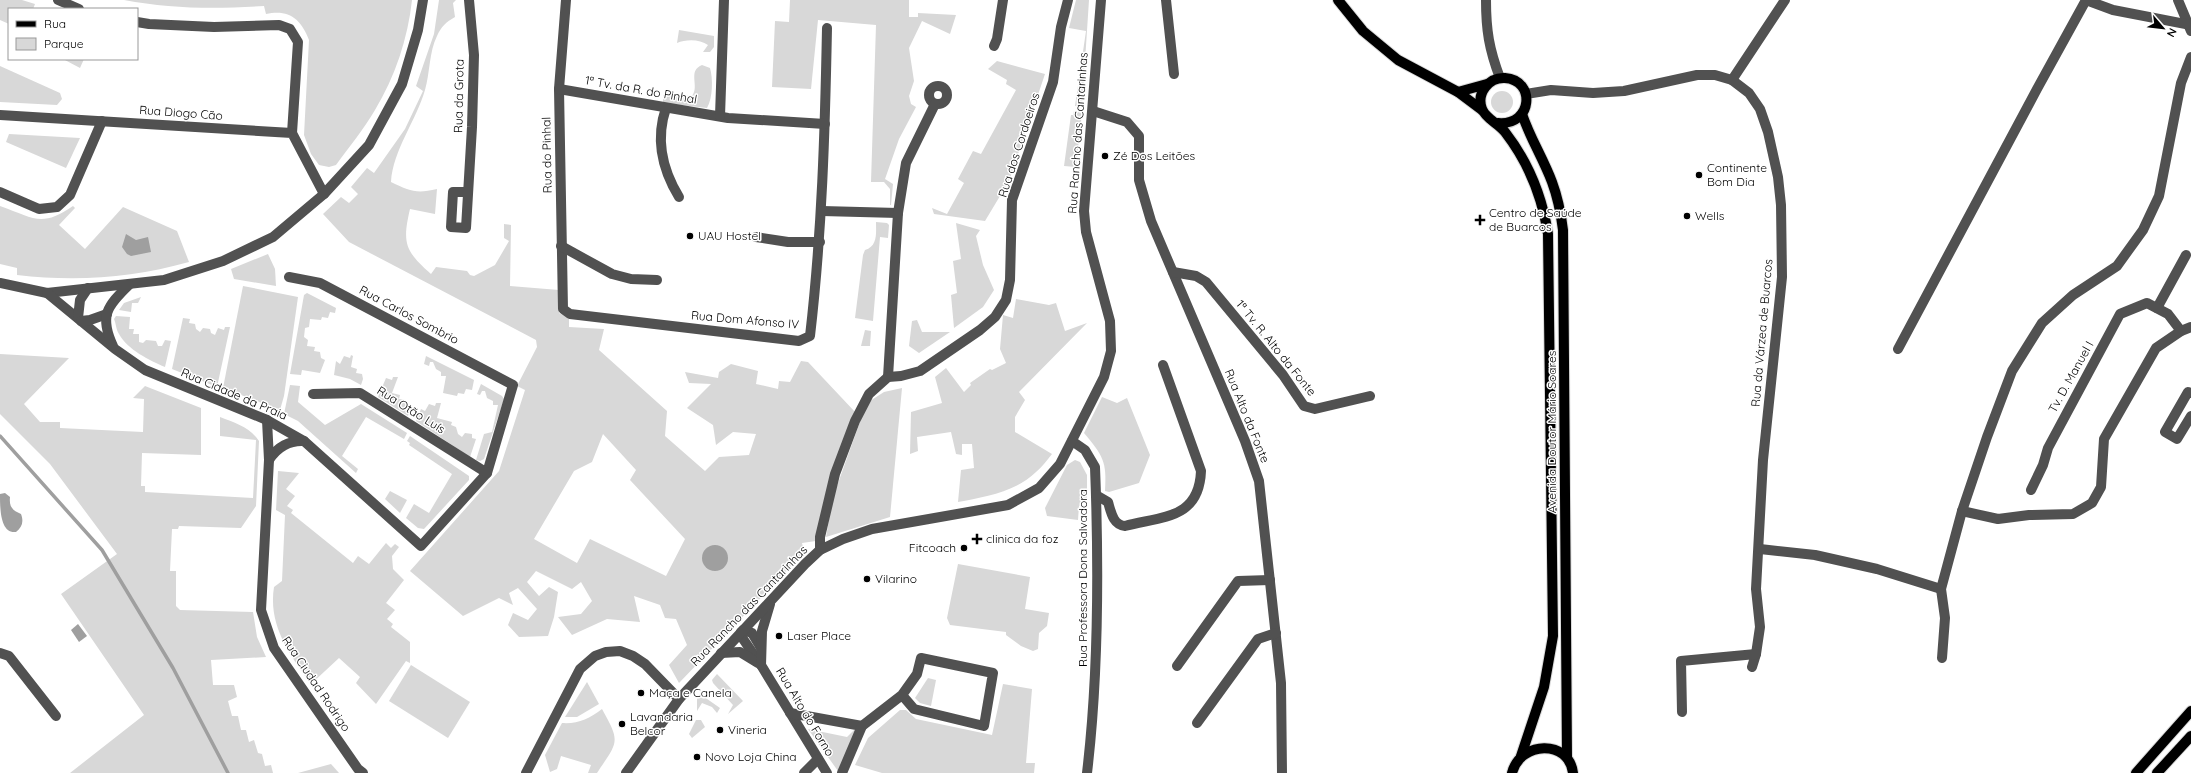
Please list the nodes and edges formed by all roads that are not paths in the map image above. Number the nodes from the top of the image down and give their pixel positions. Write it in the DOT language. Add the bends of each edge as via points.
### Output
graph roads {
  1 [pos="58,0"];
  2 [pos="423,0"];
  3 [pos="469,0"];
  4 [pos="566,0"];
  5 [pos="724,0"];
  6 [pos="1003,0"];
  7 [pos="1068,0"];
  8 [pos="1101,0"];
  9 [pos="1166,0"];
  10 [pos="1338,0"];
  11 [pos="1486,0"];
  12 [pos="1785,0"];
  13 [pos="2086,0"];
  14 [pos="2178,0"];
  15 [pos="77,8"];
  16 [pos="138,22"];
  17 [pos="2190,27"];
  18 [pos="827,28"];
  19 [pos="994,46"];
  20 [pos="2191,57"];
  21 [pos="1174,74"];
  22 [pos="1500,78"];
  23 [pos="1732,80"];
  24 [pos="1487,84"];
  25 [pos="559,89"];
  26 [pos="1458,92"];
  27 [pos="1526,94"];
  28 [pos="935,104"];
  29 [pos="666,108"];
  30 [pos="1482,110"];
  31 [pos="1093,111"];
  32 [pos="1522,114"];
  33 [pos="0,115"];
  34 [pos="720,116"];
  35 [pos="102,122"];
  36 [pos="1498,123"];
  37 [pos="825,124"];
  38 [pos="292,133"];
  39 [pos="0,192"];
  40 [pos="467,192"];
  41 [pos="324,194"];
  42 [pos="679,197"];
  43 [pos="822,211"];
  44 [pos="898,213"];
  45 [pos="756,237"];
  46 [pos="820,242"];
  47 [pos="561,246"];
  48 [pos="2186,255"];
  49 [pos="1172,272"];
  50 [pos="290,277"];
  51 [pos="657,280"];
  52 [pos="0,283"];
  53 [pos="128,285"];
  54 [pos="92,288"];
  55 [pos="47,293"];
  56 [pos="2157,308"];
  57 [pos="563,309"];
  58 [pos="108,310"];
  59 [pos="80,319"];
  60 [pos="2191,327"];
  61 [pos="2181,331"];
  62 [pos="115,349"];
  63 [pos="1898,349"];
  64 [pos="1162,365"];
  65 [pos="888,377"];
  66 [pos="2191,393"];
  67 [pos="313,394"];
  68 [pos="1370,396"];
  69 [pos="2191,416"];
  70 [pos="267,420"];
  71 [pos="304,441"];
  72 [pos="1072,441"];
  73 [pos="270,460"];
  74 [pos="487,473"];
  75 [pos="2031,490"];
  76 [pos="1096,495"];
  77 [pos="1962,510"];
  78 [pos="1760,549"];
  79 [pos="820,550"];
  80 [pos="1270,580"];
  81 [pos="1941,589"];
  82 [pos="774,597"];
  83 [pos="742,631"];
  84 [pos="1276,634"];
  85 [pos="761,648"];
  86 [pos="0,653"];
  87 [pos="721,653"];
  88 [pos="1756,654"];
  89 [pos="1942,658"];
  90 [pos="761,665"];
  91 [pos="1177,666"];
  92 [pos="1752,667"];
  93 [pos="902,694"];
  94 [pos="679,699"];
  95 [pos="1682,712"];
  96 [pos="2191,712"];
  97 [pos="790,713"];
  98 [pos="56,716"];
  99 [pos="1197,723"];
  100 [pos="862,726"];
  101 [pos="2191,736"];
  102 [pos="1521,756"];
  103 [pos="1566,758"];
  104 [pos="818,759"];
  105 [pos="1575,772"];
  106 [pos="364,773"];
  107 [pos="526,773"];
  108 [pos="626,773"];
  109 [pos="804,773"];
  110 [pos="827,773"];
  111 [pos="842,773"];
  112 [pos="1087,773"];
  113 [pos="1282,773"];
  114 [pos="1512,773"];
  115 [pos="2136,773"];
  116 [pos="2157,773"];
  1 -- 15 [label="street"];
  2 -- 41 [label="street" via="418,30 402,84 369,145"];
  3 -- 40 [label="street, Rua da Grota" via="474,55"];
  4 -- 25 [label="street, Rua do Pinhal"];
  5 -- 34 [label="street"];
  6 -- 19 [label="street"];
  7 -- 65 [label="street, Rua dos Cordoeiros" via="1061,27 1053,82 1012,200 1010,280 1006,300 995,317 980,330 920,371"];
  8 -- 31 [label="street, Rua Rancho das Cantarinhas"];
  9 -- 21 [label="street"];
  10 -- 26 [label="main road" via="1363,31 1398,60"];
  11 -- 22 [label="street" via="1486,31 1490,53"];
  12 -- 23 [label="street"];
  13 -- 17 [label="street" via="2113,10"];
  13 -- 63 [label="street"];
  14 -- 17 [label="street"];
  16 -- 38 [label="street" via="214,27 279,25 290,29 298,42"];
  18 -- 37 [label="street, Rua Dom Afonso IV"];
  20 -- 77 [label="street" via="2181,83 2159,196 2143,230 2117,266 2072,295 2042,323 2012,371 1986,437"];
  22 -- 24 [label="main road"];
  22 -- 27 [label="main road" via="1513,79"];
  23 -- 27 [label="street, Rua da Várzea de Buarcos" via="1715,75 1697,74 1624,91 1593,93 1551,90"];
  23 -- 78 [label="street, Rua da Várzea de Buarcos" via="1749,93 1760,109 1778,177 1781,205 1782,277 1763,460"];
  24 -- 26 [label="main road"];
  24 -- 30 [label="main road" via="1481,96"];
  25 -- 29 [label="street, 1ª Tv. da R. do Pinhal"];
  25 -- 47 [label="street, Rua do Pinhal"];
  26 -- 30 [label="main road"];
  27 -- 32 [label="main road" via="1527,101"];
  28 -- 44 [label="street" via="906,163"];
  29 -- 34 [label="street, 1ª Tv. da R. do Pinhal"];
  29 -- 42 [label="street" via="662,120 662,163"];
  30 -- 36 [label="main road" via="1486,116"];
  31 -- 49 [label="street, Rua Alto da Fonte" via="1128,122 1139,136 1139,180 1151,221"];
  31 -- 72 [label="street, Rua Rancho das Cantarinhas" via="1084,211 1086,232 1110,321 1111,351 1104,377"];
  32 -- 36 [label="main road" via="1512,122"];
  32 -- 103 [label="main road, Avenida Doutor Mário Soares" via="1533,144 1554,186 1564,230"];
  33 -- 35 [label="street, Rua Diogo Cão"];
  34 -- 37 [label="street"];
  35 -- 38 [label="street, Rua Diogo Cão"];
  35 -- 39 [label="street" via="70,195 57,207 39,209"];
  36 -- 102 [label="main road, Avenida Doutor Mário Soares" via="1520,152 1530,171 1541,199 1548,234 1553,636 1544,687"];
  37 -- 43 [label="street, Rua Dom Afonso IV"];
  38 -- 41 [label="street"];
  41 -- 53 [label="street" via="273,237 224,261 164,280"];
  43 -- 44 [label="street"];
  43 -- 46 [label="street, Rua Dom Afonso IV"];
  44 -- 65 [label="street"];
  45 -- 46 [label="street" via="788,242"];
  46 -- 57 [label="street, Rua Dom Afonso IV" via="810,336 800,341 570,314"];
  47 -- 51 [label="street" via="612,274 631,279"];
  47 -- 57 [label="street, Rua do Pinhal"];
  48 -- 56 [label="street"];
  49 -- 68 [label="street, 1ª Tv. R. Alto da Fonte" via="1196,276 1206,282 1283,375 1304,406 1315,409"];
  49 -- 80 [label="street, Rua Alto da Fonte" via="1245,441 1258,481"];
  50 -- 74 [label="street, Rua Carlos Sombrio" via="320,283 513,385"];
  52 -- 55 [label="street"];
  53 -- 54 [label="street"];
  53 -- 58 [label="street"];
  54 -- 55 [label="street"];
  54 -- 58 [label="street" via="106,297"];
  54 -- 59 [label="street" via="80,300"];
  55 -- 59 [label="street, Rua Cidade da Praia"];
  56 -- 61 [label="street" via="2168,314"];
  56 -- 75 [label="street, Tv. D. Manuel I" via="2147,303 2120,314 2048,448"];
  58 -- 59 [label="street" via="90,320"];
  58 -- 62 [label="street" via="108,334"];
  59 -- 62 [label="street, Rua Cidade da Praia"];
  60 -- 61 [label="street"];
  61 -- 77 [label="street" via="2156,348 2104,439 2101,486 2092,503 2073,514 1998,519"];
  62 -- 70 [label="street, Rua Cidade da Praia" via="145,370"];
  64 -- 76 [label="street" via="1201,471 1200,487 1195,499 1183,510 1125,526 1114,520 1108,502"];
  65 -- 79 [label="street" via="869,394 855,421 836,474 820,537"];
  66 -- 69 [label="street" via="2188,392 2165,432 2178,439"];
  67 -- 74 [label="street, Rua Otão Luís" via="360,393"];
  70 -- 71 [label="street, Rua Cidade da Praia"];
  70 -- 73 [label="street, Rua Ciudad Rodrigo"];
  71 -- 73 [label="street" via="298,440 284,445"];
  71 -- 74 [label="street, Rua Cidade da Praia" via="421,546"];
  72 -- 76 [label="street, Rua Professora Dona Salvadora" via="1085,450 1095,467"];
  72 -- 79 [label="street, Rua Rancho das Cantarinhas" via="1060,464 1039,488 1008,505 872,529"];
  73 -- 106 [label="street, Rua Ciudad Rodrigo" via="261,610 274,648 358,769"];
  76 -- 112 [label="street, Rua Professora Dona Salvadora" via="1098,618 1093,719"];
  77 -- 81 [label="street"];
  78 -- 81 [label="street" via="1815,555 1861,565"];
  78 -- 88 [label="street, Rua da Várzea de Buarcos" via="1756,590 1760,627"];
  79 -- 82 [label="street, Rua Rancho das Cantarinhas"];
  80 -- 84 [label="street, Rua Alto da Fonte"];
  80 -- 91 [label="street" via="1238,581"];
  81 -- 89 [label="street" via="1945,618"];
  82 -- 83 [label="street, Rua Rancho das Cantarinhas"];
  82 -- 85 [label="street, Rua Alto do Forno" via="765,620"];
  83 -- 85 [label="street" via="752,634"];
  83 -- 87 [label="street, Rua Rancho das Cantarinhas"];
  83 -- 90 [label="street, Rua Alto do Forno" via="741,636"];
  84 -- 99 [label="street" via="1258,639"];
  84 -- 113 [label="street, Rua Alto da Fonte" via="1281,683"];
  85 -- 90 [label="street, Rua Alto do Forno"];
  86 -- 98 [label="street" via="9,656"];
  87 -- 90 [label="street, Rua Alto do Forno" via="740,652"];
  87 -- 94 [label="street, Rua Rancho das Cantarinhas"];
  88 -- 92 [label="street, Rua da Várzea de Buarcos"];
  88 -- 95 [label="street" via="1681,661"];
  90 -- 97 [label="street, Rua Alto do Forno"];
  93 -- 93 [label="street" via="917,674 921,658 994,673 984,726 914,709"];
  93 -- 100 [label="street"];
  94 -- 107 [label="street" via="645,664 633,656 620,651 595,656 580,669"];
  94 -- 108 [label="street, Rua Rancho das Cantarinhas"];
  96 -- 115 [label="main road"];
  97 -- 100 [label="street"];
  97 -- 104 [label="street, Rua Alto do Forno"];
  100 -- 111 [label="street"];
  101 -- 116 [label="main road"];
  102 -- 103 [label="main road" via="1532,749 1544,748 1556,751"];
  102 -- 114 [label="main road, Avenida Doutor Mário Soares"];
  103 -- 105 [label="main road"];
  104 -- 109 [label="street"];
  104 -- 110 [label="street, Rua Alto do Forno"];
}
